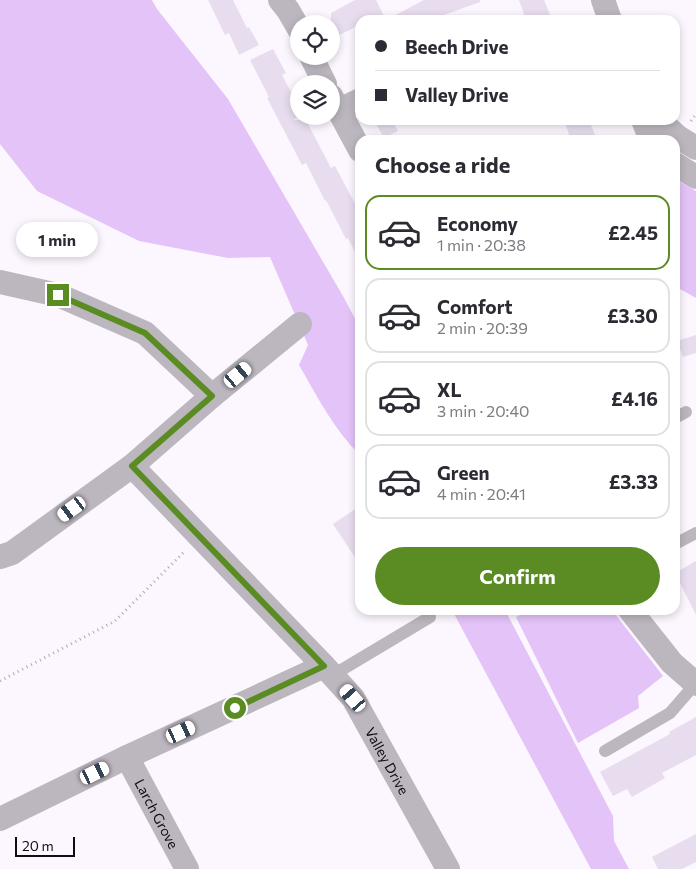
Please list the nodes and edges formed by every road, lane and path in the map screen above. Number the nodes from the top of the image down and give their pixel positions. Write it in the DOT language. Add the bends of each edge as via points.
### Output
graph roads {
  1 [pos="603,0"];
  2 [pos="287,2"];
  3 [pos="293,15"];
  4 [pos="608,15"];
  5 [pos="343,102"];
  6 [pos="665,125"];
  7 [pos="676,135"];
  8 [pos="355,136"];
  9 [pos="680,138"];
  10 [pos="696,148"];
  11 [pos="680,167"];
  12 [pos="696,177"];
  13 [pos="0,282"];
  14 [pos="300,324"];
  15 [pos="212,396"];
  16 [pos="132,466"];
  17 [pos="696,533"];
  18 [pos="199,536"];
  19 [pos="680,541"];
  20 [pos="0,557"];
  21 [pos="429,615"];
  22 [pos="634,615"];
  23 [pos="328,670"];
  24 [pos="0,681"];
  25 [pos="696,684"];
  26 [pos="605,751"];
  27 [pos="127,758"];
  28 [pos="0,819"];
  29 [pos="187,869"];
  30 [pos="448,869"];
  1 -- 4 [label="street"];
  2 -- 3 [label="street"];
  5 -- 8 [label="street"];
  6 -- 7 [label="street"];
  9 -- 10 [label="street"];
  11 -- 12 [label="street"];
  13 -- 15 [label="street" via="58,295 145,333"];
  14 -- 15 [label="street"];
  15 -- 16 [label="street"];
  16 -- 18 [label="street, Valley Drive"];
  16 -- 20 [label="street" via="12,553"];
  17 -- 19 [label="lane"];
  18 -- 23 [label="street, Valley Drive"];
  18 -- 24 [label="path" via="115,621"];
  21 -- 23 [label="lane"];
  22 -- 25 [label="street" via="672,663"];
  23 -- 27 [label="street"];
  23 -- 30 [label="street, Valley Drive" via="353,698"];
  25 -- 26 [label="lane" via="670,713"];
  27 -- 28 [label="street"];
  27 -- 29 [label="street, Larch Grove"];
}
